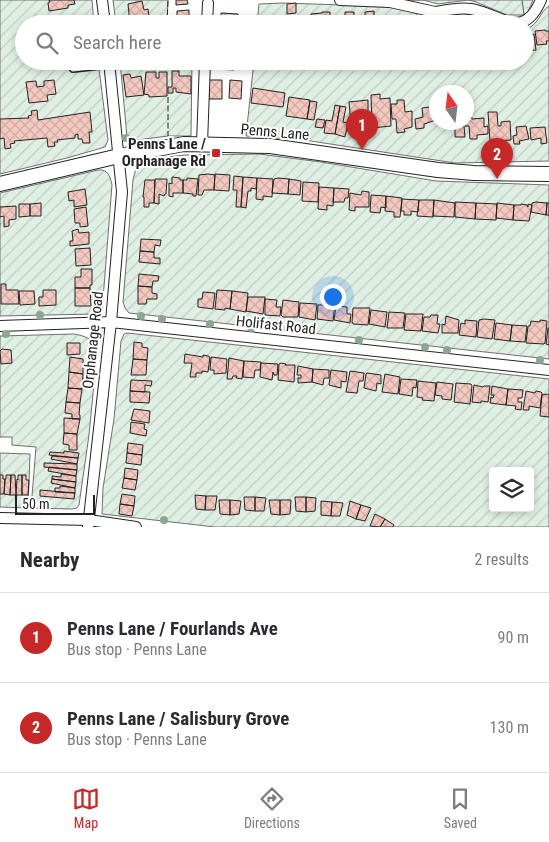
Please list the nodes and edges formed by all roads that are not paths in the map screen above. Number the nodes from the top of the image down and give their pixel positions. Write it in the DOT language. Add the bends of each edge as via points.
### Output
graph roads {
  1 [pos="102,0"];
  2 [pos="340,0"];
  3 [pos="541,0"];
  4 [pos="208,3"];
  5 [pos="104,15"];
  6 [pos="207,15"];
  7 [pos="432,15"];
  8 [pos="439,15"];
  9 [pos="488,15"];
  10 [pos="533,15"];
  11 [pos="110,70"];
  12 [pos="205,70"];
  13 [pos="202,144"];
  14 [pos="119,156"];
  15 [pos="549,174"];
  16 [pos="0,184"];
  17 [pos="111,322"];
  18 [pos="0,326"];
  19 [pos="549,370"];
  20 [pos="0,518"];
  21 [pos="88,524"];
  22 [pos="136,527"];
  1 -- 5 [label="street"];
  2 -- 7 [label="street" via="390,2"];
  3 -- 10 [label="street"];
  4 -- 6 [label="street"];
  8 -- 9 [label="street" via="469,8"];
  11 -- 14 [label="street, Orphanage Road"];
  12 -- 13 [label="street"];
  13 -- 14 [label="main road, Penns Lane" via="184,144"];
  13 -- 15 [label="main road, Penns Lane" via="270,146 438,170"];
  14 -- 16 [label="main road, Penns Lane"];
  14 -- 17 [label="street, Orphanage Road" via="122,192"];
  17 -- 18 [label="street, Holifast Road"];
  17 -- 19 [label="street, Holifast Road"];
  17 -- 21 [label="street, Orphanage Road"];
  20 -- 21 [label="street"];
  21 -- 22 [label="street"];
}
